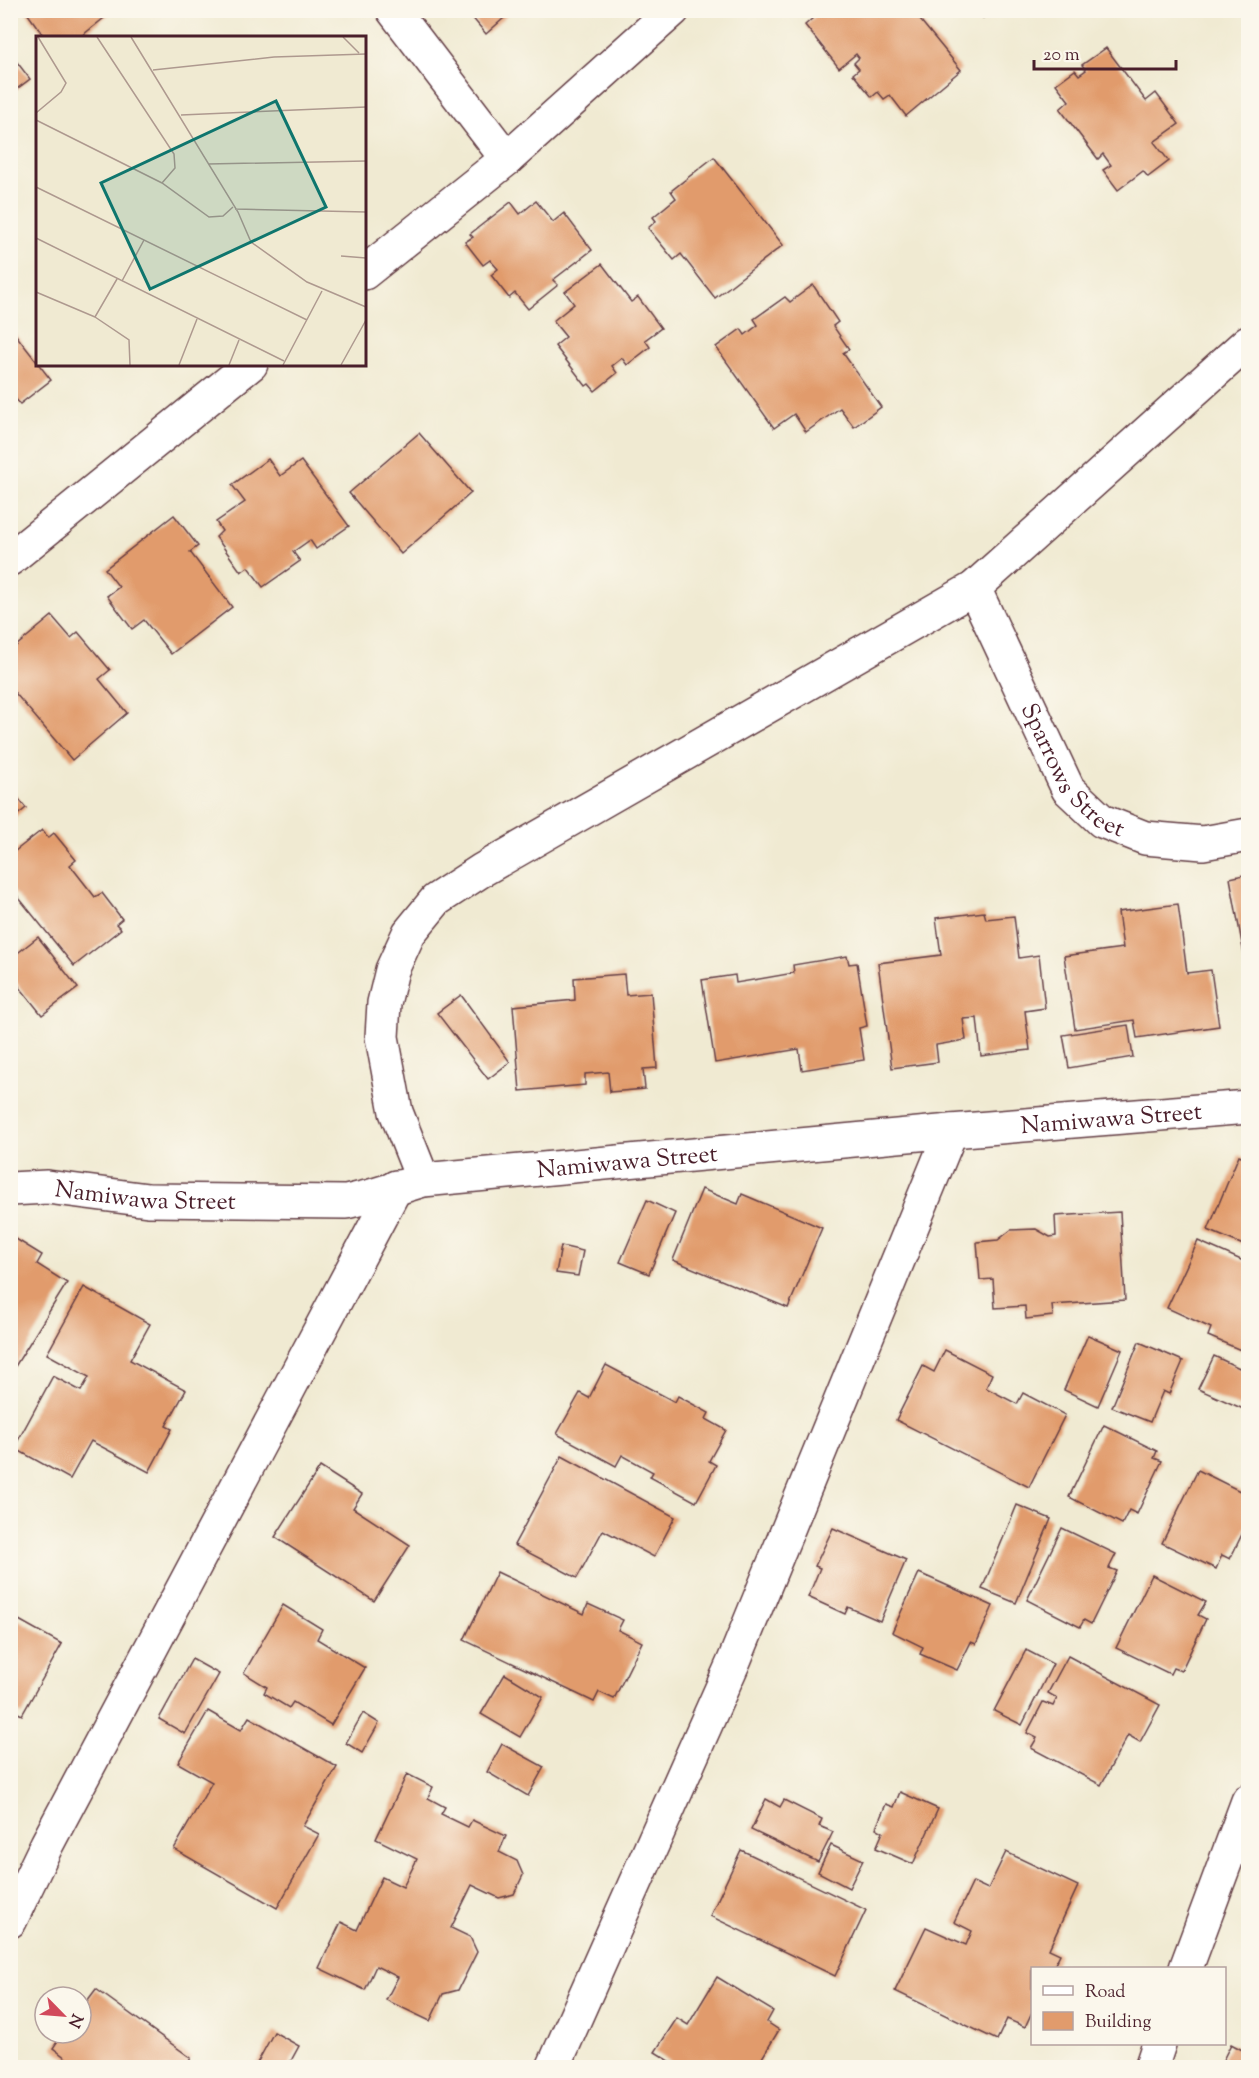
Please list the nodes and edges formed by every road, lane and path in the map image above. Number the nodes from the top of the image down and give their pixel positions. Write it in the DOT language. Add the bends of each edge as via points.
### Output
graph roads {
  1 [pos="393,10"];
  2 [pos="672,10"];
  3 [pos="507,159"];
  4 [pos="366,271"];
  5 [pos="1248,342"];
  6 [pos="249,366"];
  7 [pos="10,559"];
  8 [pos="974,588"];
  9 [pos="1248,835"];
  10 [pos="1248,1107"];
  11 [pos="951,1131"];
  12 [pos="409,1184"];
  13 [pos="10,1189"];
  14 [pos="1248,1801"];
  15 [pos="10,1921"];
  16 [pos="1186,1967"];
  17 [pos="1158,2045"];
  18 [pos="553,2067"];
  19 [pos="1151,2067"];
  1 -- 3 [label="street"];
  2 -- 3 [label="street"];
  3 -- 4 [label="street"];
  5 -- 8 [label="street"];
  6 -- 7 [label="street"];
  8 -- 9 [label="street, Sparrows Street" via="1068,789 1102,821 1145,838 1203,843"];
  8 -- 12 [label="street" via="436,900 409,933 392,970 384,1003 382,1037"];
  10 -- 11 [label="street, Namiwawa Street"];
  11 -- 12 [label="street, Namiwawa Street"];
  11 -- 18 [label="street" via="734,1662"];
  12 -- 13 [label="street, Namiwawa Street" via="346,1202 148,1200 47,1187"];
  12 -- 15 [label="street" via="47,1844"];
  14 -- 16 [label="street"];
  17 -- 19 [label="street"];
}
